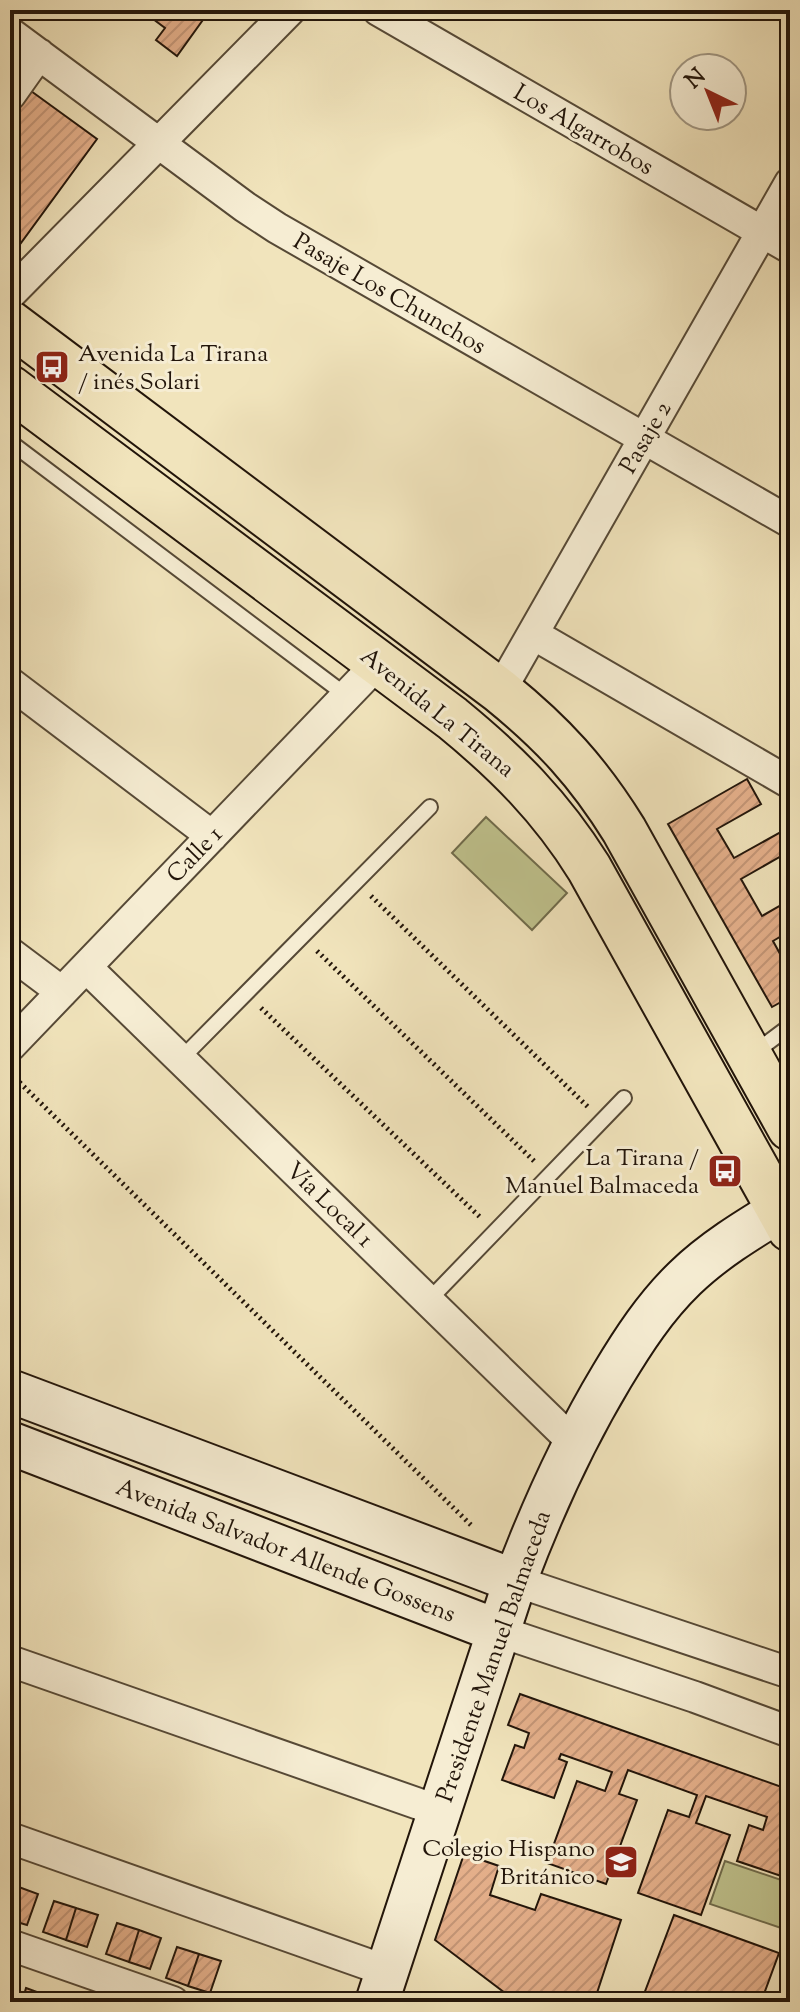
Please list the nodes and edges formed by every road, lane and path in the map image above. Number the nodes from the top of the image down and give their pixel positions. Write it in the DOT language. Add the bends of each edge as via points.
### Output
graph roads {
  1 [pos="290,10"];
  2 [pos="378,10"];
  3 [pos="10,33"];
  4 [pos="39,54"];
  5 [pos="10,95"];
  6 [pos="159,142"];
  7 [pos="790,183"];
  8 [pos="762,232"];
  9 [pos="790,248"];
  10 [pos="10,294"];
  11 [pos="10,323"];
  12 [pos="10,388"];
  13 [pos="645,439"];
  14 [pos="10,442"];
  15 [pos="790,522"];
  16 [pos="533,634"];
  17 [pos="378,663"];
  18 [pos="10,683"];
  19 [pos="500,691"];
  20 [pos="347,696"];
  21 [pos="790,783"];
  22 [pos="430,807"];
  23 [pos="212,836"];
  24 [pos="356,881"];
  25 [pos="302,937"];
  26 [pos="10,953"];
  27 [pos="86,967"];
  28 [pos="62,992"];
  29 [pos="246,993"];
  30 [pos="790,1026"];
  31 [pos="10,1046"];
  32 [pos="750,1055"];
  33 [pos="181,1059"];
  34 [pos="10,1073"];
  35 [pos="624,1098"];
  36 [pos="602,1120"];
  37 [pos="790,1128"];
  38 [pos="549,1175"];
  39 [pos="786,1214"];
  40 [pos="494,1231"];
  41 [pos="429,1300"];
  42 [pos="10,1391"];
  43 [pos="10,1443"];
  44 [pos="574,1443"];
  45 [pos="480,1533"];
  46 [pos="515,1581"];
  47 [pos="498,1631"];
  48 [pos="10,1661"];
  49 [pos="790,1673"];
  50 [pos="790,1732"];
  51 [pos="439,1811"];
  52 [pos="10,1838"];
  53 [pos="10,1945"];
  54 [pos="382,1986"];
  55 [pos="173,2002"];
  1 -- 6 [label="street"];
  2 -- 8 [label="street, Los Algarrobos"];
  3 -- 4 [label="street, Pasaje Los Chunchos"];
  4 -- 5 [label="street"];
  4 -- 6 [label="street, Pasaje Los Chunchos"];
  6 -- 10 [label="street"];
  6 -- 13 [label="street, Pasaje Los Chunchos" via="277,228"];
  7 -- 8 [label="street, Pasaje 2"];
  8 -- 9 [label="street, Los Algarrobos"];
  8 -- 13 [label="street, Pasaje 2"];
  11 -- 19 [label="highway"];
  12 -- 17 [label="highway, Avenida La Tirana"];
  13 -- 15 [label="street, Pasaje Los Chunchos"];
  13 -- 16 [label="street, Pasaje 2"];
  14 -- 20 [label="lane"];
  16 -- 19 [label="street, Pasaje 2"];
  16 -- 21 [label="street"];
  17 -- 20 [label="street, Calle 1"];
  17 -- 39 [label="highway, Avenida La Tirana" via="507,765 569,835"];
  18 -- 23 [label="street"];
  19 -- 32 [label="highway" via="561,746 604,797"];
  20 -- 23 [label="street, Calle 1"];
  22 -- 24 [label="lane"];
  23 -- 27 [label="street, Calle 1"];
  24 -- 25 [label="lane"];
  24 -- 36 [label="path"];
  25 -- 29 [label="lane"];
  25 -- 38 [label="path"];
  26 -- 28 [label="street"];
  27 -- 28 [label="street, Calle 1"];
  27 -- 33 [label="street, Vía Local 1"];
  28 -- 31 [label="street, Calle 1"];
  29 -- 33 [label="lane"];
  29 -- 40 [label="path"];
  30 -- 32 [label="lane"];
  32 -- 37 [label="highway"];
  33 -- 41 [label="street, Vía Local 1"];
  34 -- 45 [label="path"];
  35 -- 36 [label="lane"];
  36 -- 38 [label="lane"];
  38 -- 40 [label="lane"];
  39 -- 44 [label="street, Presidente Manuel Balmaceda" via="711,1255 669,1294 624,1356"];
  40 -- 41 [label="lane"];
  41 -- 44 [label="street, Vía Local 1"];
  42 -- 46 [label="street"];
  43 -- 47 [label="street, Avenida Salvador Allende Gossens"];
  44 -- 46 [label="street, Presidente Manuel Balmaceda"];
  46 -- 47 [label="street, Presidente Manuel Balmaceda"];
  46 -- 49 [label="street"];
  47 -- 50 [label="street, Avenida Salvador Allende Gossens"];
  47 -- 51 [label="street, Presidente Manuel Balmaceda"];
  48 -- 51 [label="street"];
  51 -- 54 [label="street, Presidente Manuel Balmaceda"];
  52 -- 54 [label="street"];
  53 -- 55 [label="street"];
}
